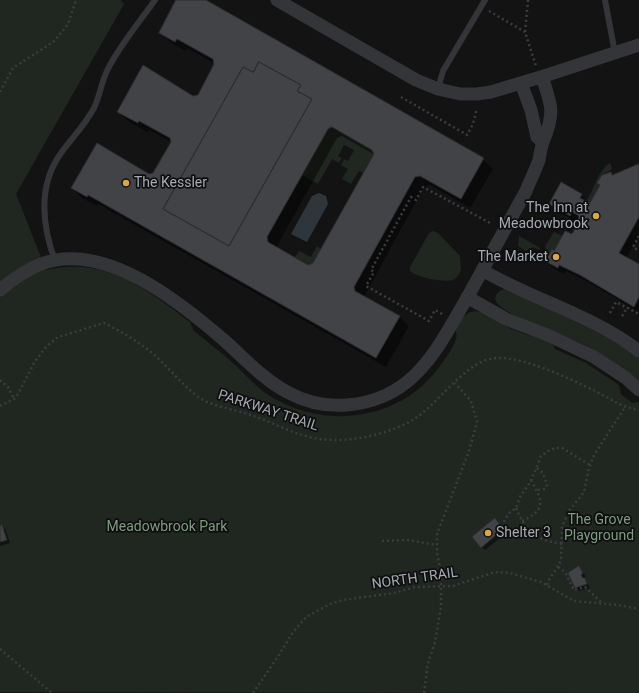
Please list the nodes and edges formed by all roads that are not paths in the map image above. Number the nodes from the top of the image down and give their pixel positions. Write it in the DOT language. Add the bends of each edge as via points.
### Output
graph roads {
  1 [pos="155,0"];
  2 [pos="277,0"];
  3 [pos="485,0"];
  4 [pos="605,0"];
  5 [pos="639,46"];
  6 [pos="615,52"];
  7 [pos="540,73"];
  8 [pos="521,83"];
  9 [pos="438,89"];
  10 [pos="543,142"];
  11 [pos="54,261"];
  12 [pos="482,270"];
  13 [pos="0,290"];
  14 [pos="467,297"];
  15 [pos="639,351"];
  16 [pos="639,390"];
  1 -- 11 [label="lane" via="111,63 95,106 61,153 50,175 44,206"];
  2 -- 9 [label="street" via="416,80"];
  3 -- 9 [label="lane" via="444,71"];
  4 -- 6 [label="lane"];
  5 -- 6 [label="street"];
  6 -- 7 [label="street"];
  7 -- 8 [label="street"];
  7 -- 10 [label="street" via="549,94 551,112 551,124"];
  8 -- 9 [label="street" via="477,94 460,94"];
  8 -- 10 [label="street" via="537,136"];
  10 -- 12 [label="street" via="535,171"];
  11 -- 13 [label="street" via="30,270"];
  11 -- 14 [label="street" via="98,262 131,274 204,322 278,387 313,403 336,406 380,397 406,382 431,357"];
  12 -- 14 [label="street"];
  12 -- 15 [label="street" via="515,288 604,328"];
  14 -- 16 [label="street" via="506,319 594,357"];
}
